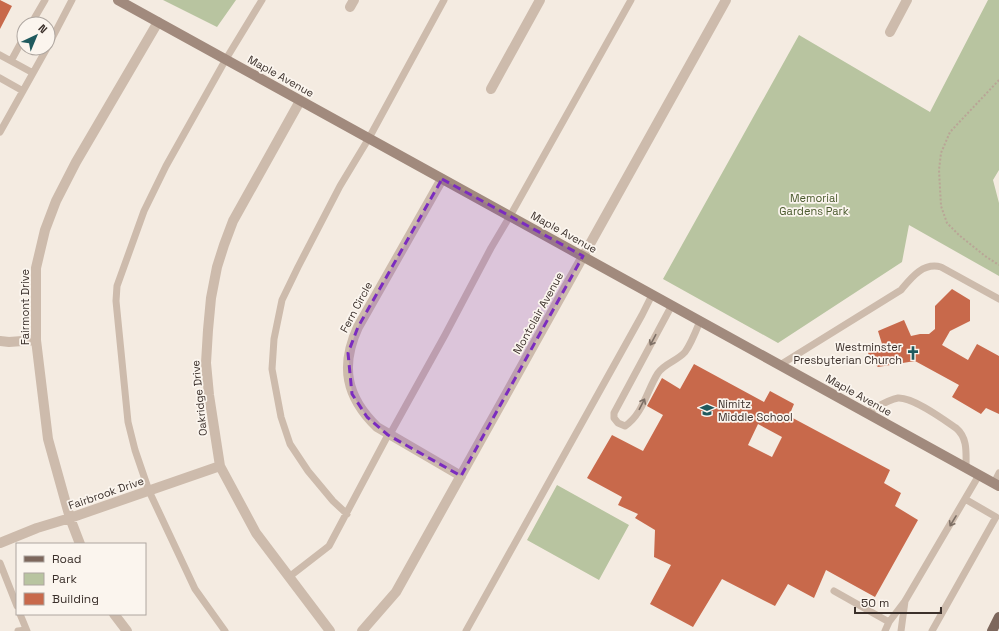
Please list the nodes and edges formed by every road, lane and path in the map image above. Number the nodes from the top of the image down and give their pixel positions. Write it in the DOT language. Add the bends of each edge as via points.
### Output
graph roads {
  1 [pos="45,0"];
  2 [pos="72,0"];
  3 [pos="118,0"];
  4 [pos="262,0"];
  5 [pos="444,0"];
  6 [pos="540,0"];
  7 [pos="631,0"];
  8 [pos="724,0"];
  9 [pos="907,0"];
  10 [pos="36,16"];
  11 [pos="158,22"];
  12 [pos="56,31"];
  13 [pos="890,32"];
  14 [pos="16,52"];
  15 [pos="0,55"];
  16 [pos="43,56"];
  17 [pos="226,60"];
  18 [pos="11,61"];
  19 [pos="33,73"];
  20 [pos="0,78"];
  21 [pos="999,80"];
  22 [pos="491,89"];
  23 [pos="23,91"];
  24 [pos="300,100"];
  25 [pos="0,132"];
  26 [pos="368,138"];
  27 [pos="442,178"];
  28 [pos="510,216"];
  29 [pos="583,256"];
  30 [pos="999,265"];
  31 [pos="652,294"];
  32 [pos="999,299"];
  33 [pos="672,305"];
  34 [pos="700,321"];
  35 [pos="36,340"];
  36 [pos="0,341"];
  37 [pos="780,365"];
  38 [pos="866,413"];
  39 [pos="389,435"];
  40 [pos="220,466"];
  41 [pos="966,468"];
  42 [pos="999,473"];
  43 [pos="979,475"];
  44 [pos="461,476"];
  45 [pos="996,484"];
  46 [pos="149,490"];
  47 [pos="965,499"];
  48 [pos="347,514"];
  49 [pos="70,518"];
  50 [pos="0,543"];
  51 [pos="80,543"];
  52 [pos="0,563"];
  53 [pos="290,577"];
  54 [pos="834,591"];
  55 [pos="905,601"];
  56 [pos="16,603"];
  57 [pos="20,615"];
  58 [pos="115,615"];
  59 [pos="999,618"];
  60 [pos="889,622"];
  61 [pos="27,630"];
  62 [pos="18,631"];
  63 [pos="127,631"];
  64 [pos="225,631"];
  65 [pos="330,631"];
  66 [pos="362,631"];
  67 [pos="466,631"];
  68 [pos="885,631"];
  69 [pos="901,631"];
  70 [pos="932,631"];
  71 [pos="992,631"];
  1 -- 10 [label="lane"];
  2 -- 12 [label="lane"];
  3 -- 11 [label="main road, Maple Avenue"];
  4 -- 17 [label="lane"];
  5 -- 26 [label="lane"];
  6 -- 22 [label="street"];
  7 -- 28 [label="lane"];
  8 -- 29 [label="street, Montclair Avenue"];
  9 -- 13 [label="street"];
  11 -- 17 [label="main road, Maple Avenue"];
  11 -- 35 [label="street, Fairmont Drive" via="56,201 45,230 36,268"];
  14 -- 18 [label="lane"];
  15 -- 18 [label="lane"];
  16 -- 19 [label="lane"];
  17 -- 24 [label="main road, Maple Avenue"];
  17 -- 46 [label="lane" via="166,166 144,211 117,286 116,302 128,422"];
  18 -- 19 [label="lane"];
  19 -- 23 [label="lane"];
  20 -- 23 [label="lane"];
  21 -- 30 [label="path" via="950,132 941,152 939,170 941,206 948,223 960,236"];
  23 -- 25 [label="lane"];
  24 -- 26 [label="main road, Maple Avenue"];
  24 -- 40 [label="street, Oakridge Drive" via="233,221 217,268 211,298 206,363"];
  26 -- 27 [label="main road, Maple Avenue"];
  26 -- 48 [label="lane" via="340,186 282,300 274,339 272,369 281,417 290,444 333,501"];
  27 -- 28 [label="main road, Maple Avenue"];
  27 -- 39 [label="street, Fern Circle" via="358,327 348,353 349,380 356,400 367,418"];
  28 -- 29 [label="main road, Maple Avenue"];
  28 -- 39 [label="lane"];
  29 -- 31 [label="main road, Maple Avenue"];
  29 -- 44 [label="street, Montclair Avenue"];
  31 -- 33 [label="main road, Maple Avenue"];
  31 -- 67 [label="lane"];
  32 -- 37 [label="lane" via="941,267 932,266 920,270 901,290"];
  33 -- 34 [label="main road, Maple Avenue"];
  33 -- 34 [label="lane, one-way" via="614,413 618,423 625,426 629,423 658,373 685,351"];
  34 -- 37 [label="main road, Maple Avenue"];
  35 -- 36 [label="street"];
  35 -- 49 [label="street, Fairmont Drive" via="48,438"];
  37 -- 38 [label="main road, Maple Avenue"];
  38 -- 41 [label="main road, Maple Avenue"];
  38 -- 41 [label="lane" via="892,400 911,400 962,433 965,440"];
  39 -- 44 [label="street, Fern Circle"];
  39 -- 48 [label="lane"];
  40 -- 46 [label="street, Fairbrook Drive"];
  40 -- 53 [label="street, Oakridge Drive" via="256,533"];
  41 -- 43 [label="main road, Maple Avenue"];
  42 -- 45 [label="lane"];
  43 -- 45 [label="main road, Maple Avenue"];
  43 -- 47 [label="lane"];
  44 -- 66 [label="street, Montclair Avenue" via="396,592"];
  46 -- 49 [label="street, Fairbrook Drive"];
  46 -- 64 [label="lane" via="194,589"];
  47 -- 55 [label="lane, one-way"];
  47 -- 70 [label="lane" via="996,517"];
  48 -- 53 [label="lane" via="328,546"];
  49 -- 50 [label="street, Fairbrook Drive"];
  49 -- 51 [label="street, Fairmont Drive"];
  52 -- 56 [label="lane"];
  53 -- 65 [label="street, Oakridge Drive"];
  54 -- 60 [label="lane"];
  55 -- 60 [label="lane"];
  55 -- 69 [label="lane"];
  57 -- 61 [label="lane"];
  58 -- 63 [label="street"];
  59 -- 71 [label="main road"];
  60 -- 68 [label="lane"];
  61 -- 62 [label="lane"];
}
